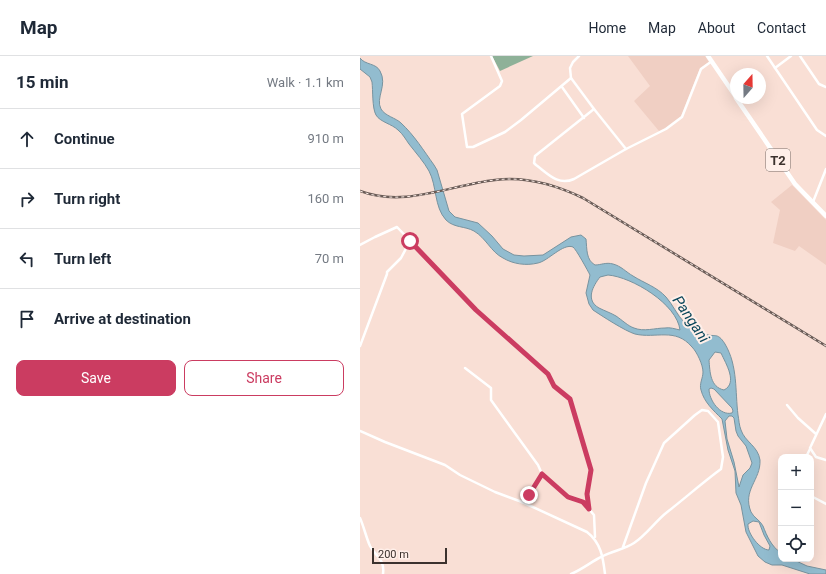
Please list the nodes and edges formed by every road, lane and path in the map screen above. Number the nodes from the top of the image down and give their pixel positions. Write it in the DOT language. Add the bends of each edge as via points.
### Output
graph roads {
  1 [pos="491,56"];
  2 [pos="580,56"];
  3 [pos="708,56"];
  4 [pos="767,56"];
  5 [pos="791,56"];
  6 [pos="800,56"];
  7 [pos="712,61"];
  8 [pos="775,68"];
  9 [pos="571,78"];
  10 [pos="562,86"];
  11 [pos="826,87"];
  12 [pos="730,89"];
  13 [pos="740,104"];
  14 [pos="594,109"];
  15 [pos="584,118"];
  16 [pos="826,136"];
  17 [pos="626,149"];
  18 [pos="826,169"];
  19 [pos="813,202"];
  20 [pos="826,216"];
  21 [pos="410,241"];
  22 [pos="360,246"];
  23 [pos="360,346"];
  24 [pos="465,368"];
  25 [pos="787,405"];
  26 [pos="826,414"];
  27 [pos="360,431"];
  28 [pos="816,434"];
  29 [pos="810,448"];
  30 [pos="807,454"];
  31 [pos="826,460"];
  32 [pos="542,474"];
  33 [pos="814,498"];
  34 [pos="522,502"];
  35 [pos="826,504"];
  36 [pos="589,509"];
  37 [pos="360,518"];
  38 [pos="595,538"];
  39 [pos="623,547"];
  40 [pos="602,556"];
  41 [pos="383,574"];
  42 [pos="571,574"];
  43 [pos="604,574"];
  1 -- 10 [label="street" via="502,82 462,114 467,147 473,147 505,132"];
  2 -- 9 [label="street" via="570,68"];
  3 -- 7 [label="highway, T2"];
  4 -- 8 [label="street"];
  5 -- 8 [label="street"];
  6 -- 11 [label="street" via="819,84"];
  7 -- 12 [label="highway, T2"];
  7 -- 17 [label="street" via="701,69 682,117 666,129"];
  8 -- 16 [label="street" via="817,130"];
  9 -- 10 [label="street"];
  9 -- 14 [label="street"];
  10 -- 15 [label="street"];
  13 -- 19 [label="highway, T2" via="795,184"];
  14 -- 15 [label="street"];
  14 -- 17 [label="street"];
  15 -- 17 [label="street" via="535,156 534,163 557,180 567,182"];
  18 -- 19 [label="street"];
  19 -- 20 [label="highway, T2"];
  21 -- 22 [label="street" via="397,227"];
  21 -- 23 [label="street" via="401,258 387,272"];
  21 -- 36 [label="street" via="476,310 548,374 554,386 570,399 591,470 587,494"];
  24 -- 32 [label="street" via="491,388 491,400"];
  25 -- 28 [label="street"];
  26 -- 28 [label="street"];
  27 -- 34 [label="street" via="445,465 460,476"];
  28 -- 29 [label="street"];
  29 -- 30 [label="street"];
  29 -- 31 [label="street" via="816,457"];
  32 -- 34 [label="street"];
  32 -- 36 [label="street" via="568,497 583,502"];
  33 -- 35 [label="street"];
  34 -- 38 [label="street"];
  36 -- 38 [label="street" via="594,515"];
  37 -- 41 [label="street" via="371,547 379,556 384,568"];
  38 -- 40 [label="street"];
  39 -- 39 [label="street" via="634,543 666,513 721,469 723,457 718,422 708,411 702,410 695,415 664,443 646,483"];
  39 -- 40 [label="street"];
  40 -- 42 [label="street"];
  40 -- 43 [label="street"];
}
